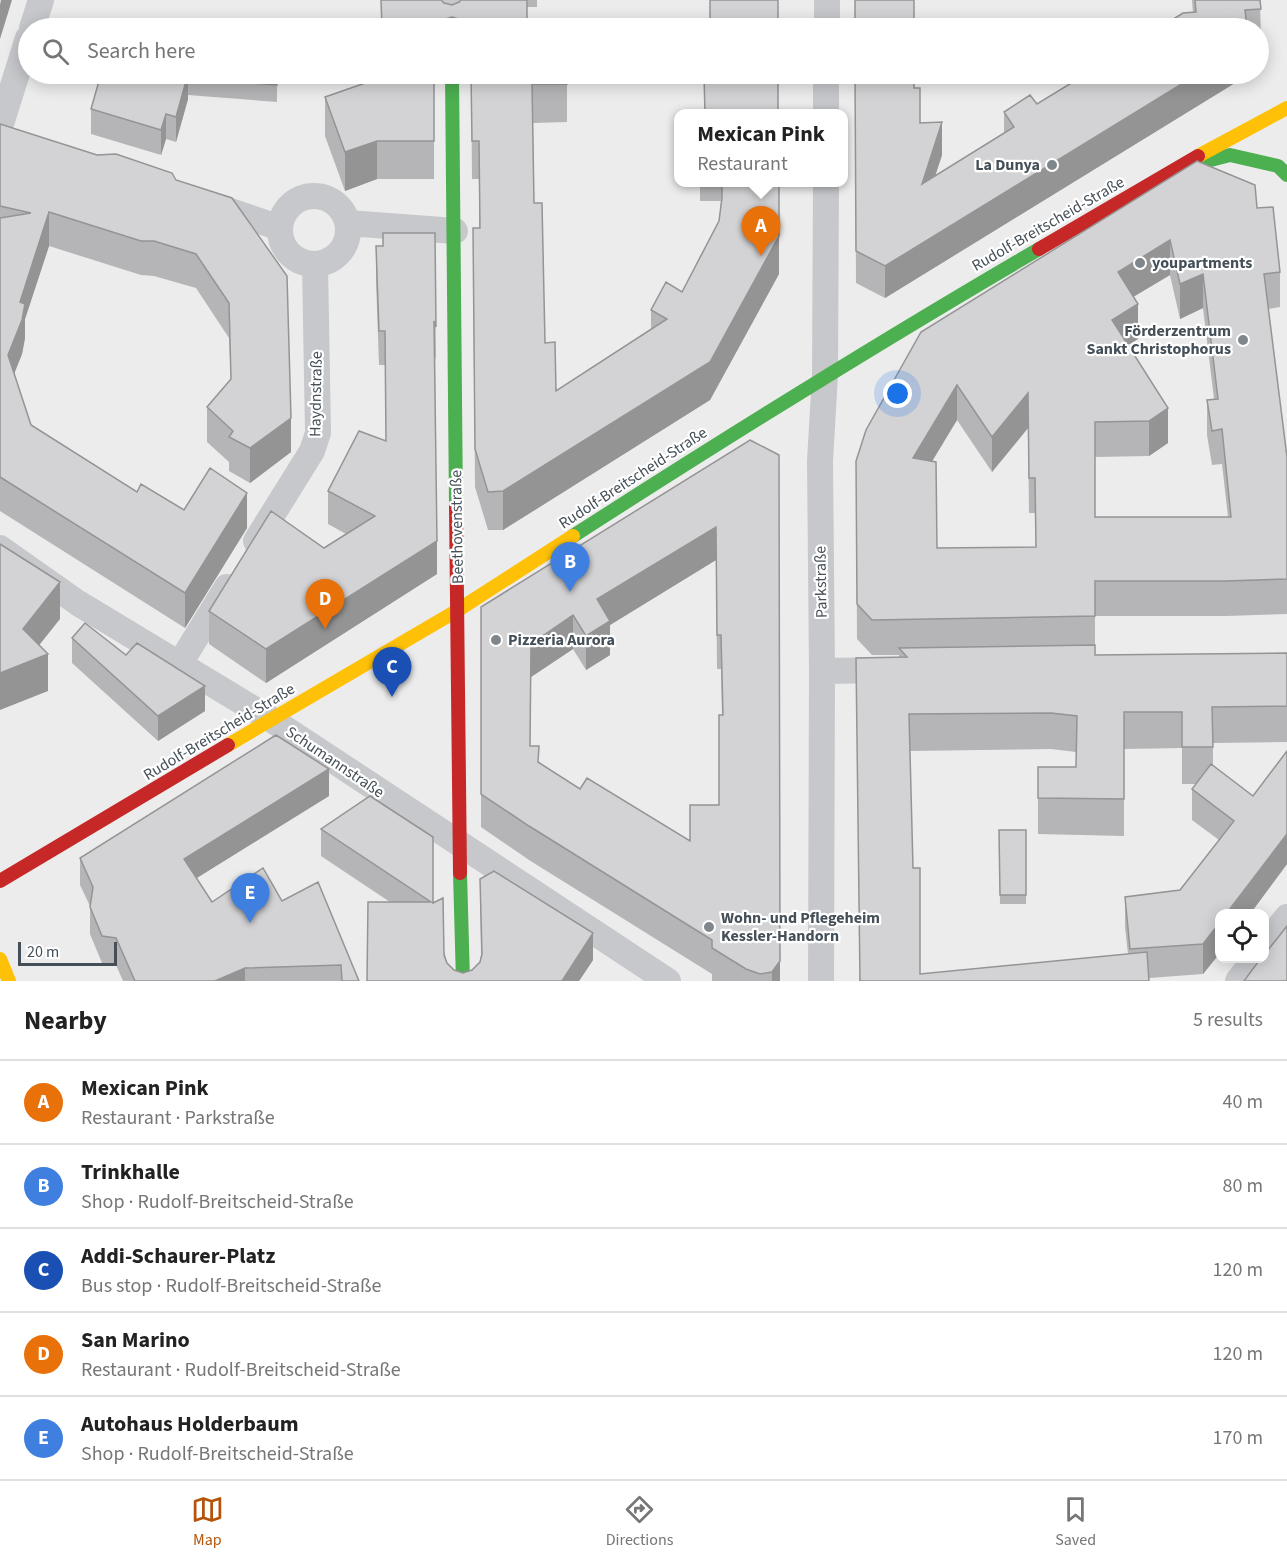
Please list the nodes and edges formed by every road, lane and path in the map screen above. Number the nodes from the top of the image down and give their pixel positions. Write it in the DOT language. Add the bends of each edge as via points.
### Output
graph roads {
  1 [pos="41,0"];
  2 [pos="451,0"];
  3 [pos="827,0"];
  4 [pos="35,18"];
  5 [pos="451,18"];
  6 [pos="827,18"];
  7 [pos="18,70"];
  8 [pos="452,84"];
  9 [pos="826,84"];
  10 [pos="1287,108"];
  11 [pos="826,109"];
  12 [pos="0,127"];
  13 [pos="1171,171"];
  14 [pos="1287,175"];
  15 [pos="826,187"];
  16 [pos="190,198"];
  17 [pos="348,223"];
  18 [pos="280,228"];
  19 [pos="455,231"];
  20 [pos="315,264"];
  21 [pos="825,375"];
  22 [pos="0,548"];
  23 [pos="458,610"];
  24 [pos="179,664"];
  25 [pos="918,669"];
  26 [pos="822,671"];
  27 [pos="272,720"];
  28 [pos="460,845"];
  29 [pos="0,881"];
  30 [pos="1287,916"];
  31 [pos="1269,939"];
  32 [pos="0,959"];
  33 [pos="1251,963"];
  34 [pos="9,981"];
  35 [pos="463,981"];
  36 [pos="668,981"];
  37 [pos="821,981"];
  38 [pos="1238,981"];
  1 -- 4 [label="street"];
  2 -- 5 [label="street"];
  3 -- 6 [label="street"];
  7 -- 12 [label="street"];
  8 -- 19 [label="street, Beethovenstraße"];
  9 -- 11 [label="street"];
  10 -- 13 [label="street, Rudolf-Breitscheid-Straße"];
  13 -- 14 [label="street" via="1230,155 1278,166"];
  13 -- 21 [label="street, Rudolf-Breitscheid-Straße"];
  15 -- 21 [label="street, Parkstraße"];
  16 -- 18 [label="street"];
  17 -- 18 [label="street" via="332,200 314,195 289,206"];
  17 -- 19 [label="street"];
  17 -- 20 [label="street" via="347,240 339,254"];
  18 -- 20 [label="street" via="281,240 294,258"];
  19 -- 23 [label="street, Beethovenstraße"];
  20 -- 24 [label="street, Haydnstraße" via="318,433 312,451"];
  21 -- 23 [label="street, Rudolf-Breitscheid-Straße"];
  21 -- 26 [label="street, Parkstraße" via="820,461"];
  22 -- 24 [label="street, Schumannstraße" via="78,603"];
  23 -- 27 [label="street, Rudolf-Breitscheid-Straße"];
  23 -- 28 [label="street, Beethovenstraße"];
  24 -- 27 [label="street, Schumannstraße"];
  25 -- 26 [label="street"];
  26 -- 37 [label="street, Parkstraße"];
  27 -- 28 [label="street, Schumannstraße"];
  27 -- 29 [label="street, Rudolf-Breitscheid-Straße"];
  28 -- 35 [label="street, Beethovenstraße"];
  28 -- 36 [label="street, Schumannstraße"];
  30 -- 31 [label="street"];
  32 -- 34 [label="street"];
  33 -- 38 [label="street"];
}
